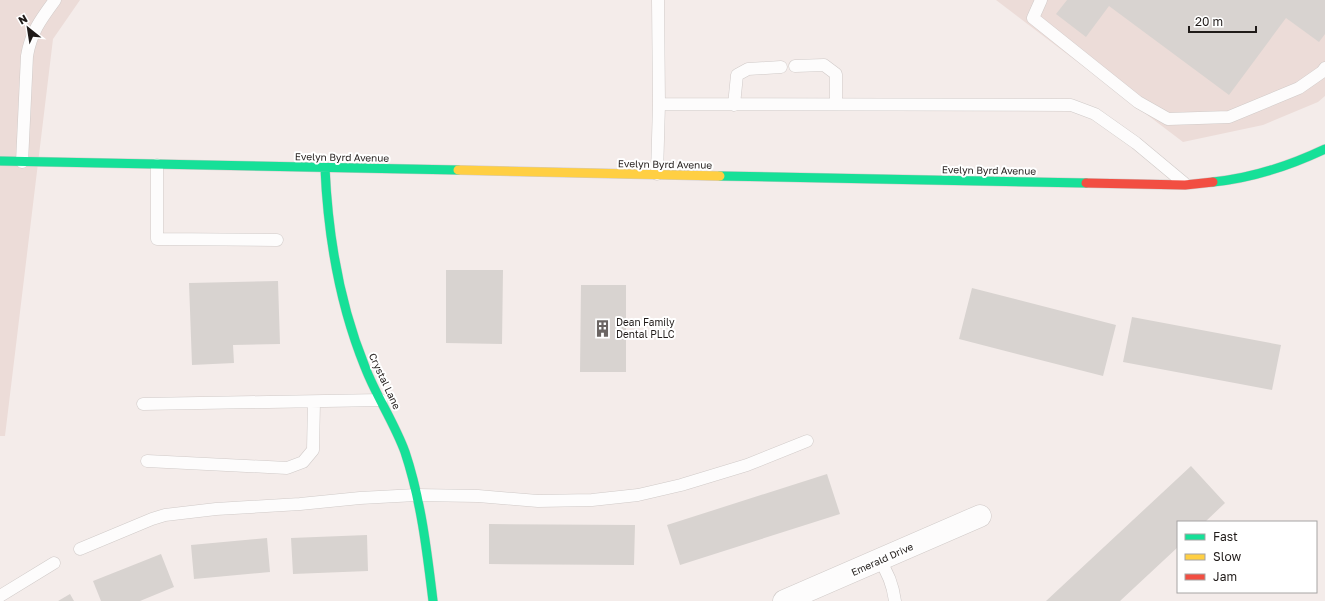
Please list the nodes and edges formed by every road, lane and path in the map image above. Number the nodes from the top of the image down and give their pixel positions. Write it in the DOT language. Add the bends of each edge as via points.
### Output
graph roads {
  1 [pos="55,0"];
  2 [pos="658,0"];
  3 [pos="1041,0"];
  4 [pos="795,66"];
  5 [pos="781,67"];
  6 [pos="1325,68"];
  7 [pos="659,104"];
  8 [pos="734,104"];
  9 [pos="836,104"];
  10 [pos="1325,149"];
  11 [pos="0,161"];
  12 [pos="22,162"];
  13 [pos="157,164"];
  14 [pos="325,168"];
  15 [pos="657,174"];
  16 [pos="1185,185"];
  17 [pos="277,240"];
  18 [pos="381,400"];
  19 [pos="314,402"];
  20 [pos="143,404"];
  21 [pos="807,441"];
  22 [pos="147,461"];
  23 [pos="416,495"];
  24 [pos="980,516"];
  25 [pos="80,549"];
  26 [pos="879,560"];
  27 [pos="54,563"];
  28 [pos="0,596"];
  29 [pos="434,601"];
  30 [pos="784,601"];
  31 [pos="895,601"];
  1 -- 12 [label="lane" via="36,26 28,45"];
  2 -- 7 [label="lane"];
  3 -- 6 [label="lane" via="1033,18 1138,102 1168,119 1228,117 1299,88"];
  4 -- 9 [label="lane" via="824,65 836,74"];
  5 -- 8 [label="lane" via="748,68 736,76"];
  7 -- 8 [label="lane"];
  7 -- 15 [label="lane"];
  8 -- 9 [label="lane"];
  9 -- 16 [label="lane" via="1071,105 1095,114 1136,143"];
  10 -- 16 [label="street, Evelyn Byrd Avenue" via="1279,168 1247,177"];
  11 -- 12 [label="street, Evelyn Byrd Avenue"];
  12 -- 13 [label="street, Evelyn Byrd Avenue"];
  13 -- 14 [label="street, Evelyn Byrd Avenue"];
  13 -- 17 [label="lane" via="157,239"];
  14 -- 15 [label="street, Evelyn Byrd Avenue"];
  14 -- 18 [label="street, Crystal Lane" via="329,230 337,278 365,368"];
  15 -- 16 [label="street, Evelyn Byrd Avenue"];
  18 -- 19 [label="lane"];
  18 -- 23 [label="street, Crystal Lane" via="399,436"];
  19 -- 20 [label="lane"];
  19 -- 22 [label="lane" via="313,450 303,462 287,468"];
  21 -- 23 [label="lane" via="747,465 638,495 592,500 538,501 478,496"];
  23 -- 25 [label="lane" via="165,515"];
  23 -- 29 [label="street, Crystal Lane"];
  24 -- 26 [label="street, Emerald Drive"];
  26 -- 30 [label="street, Emerald Drive"];
  26 -- 31 [label="lane" via="893,588"];
  27 -- 28 [label="lane"];
}
